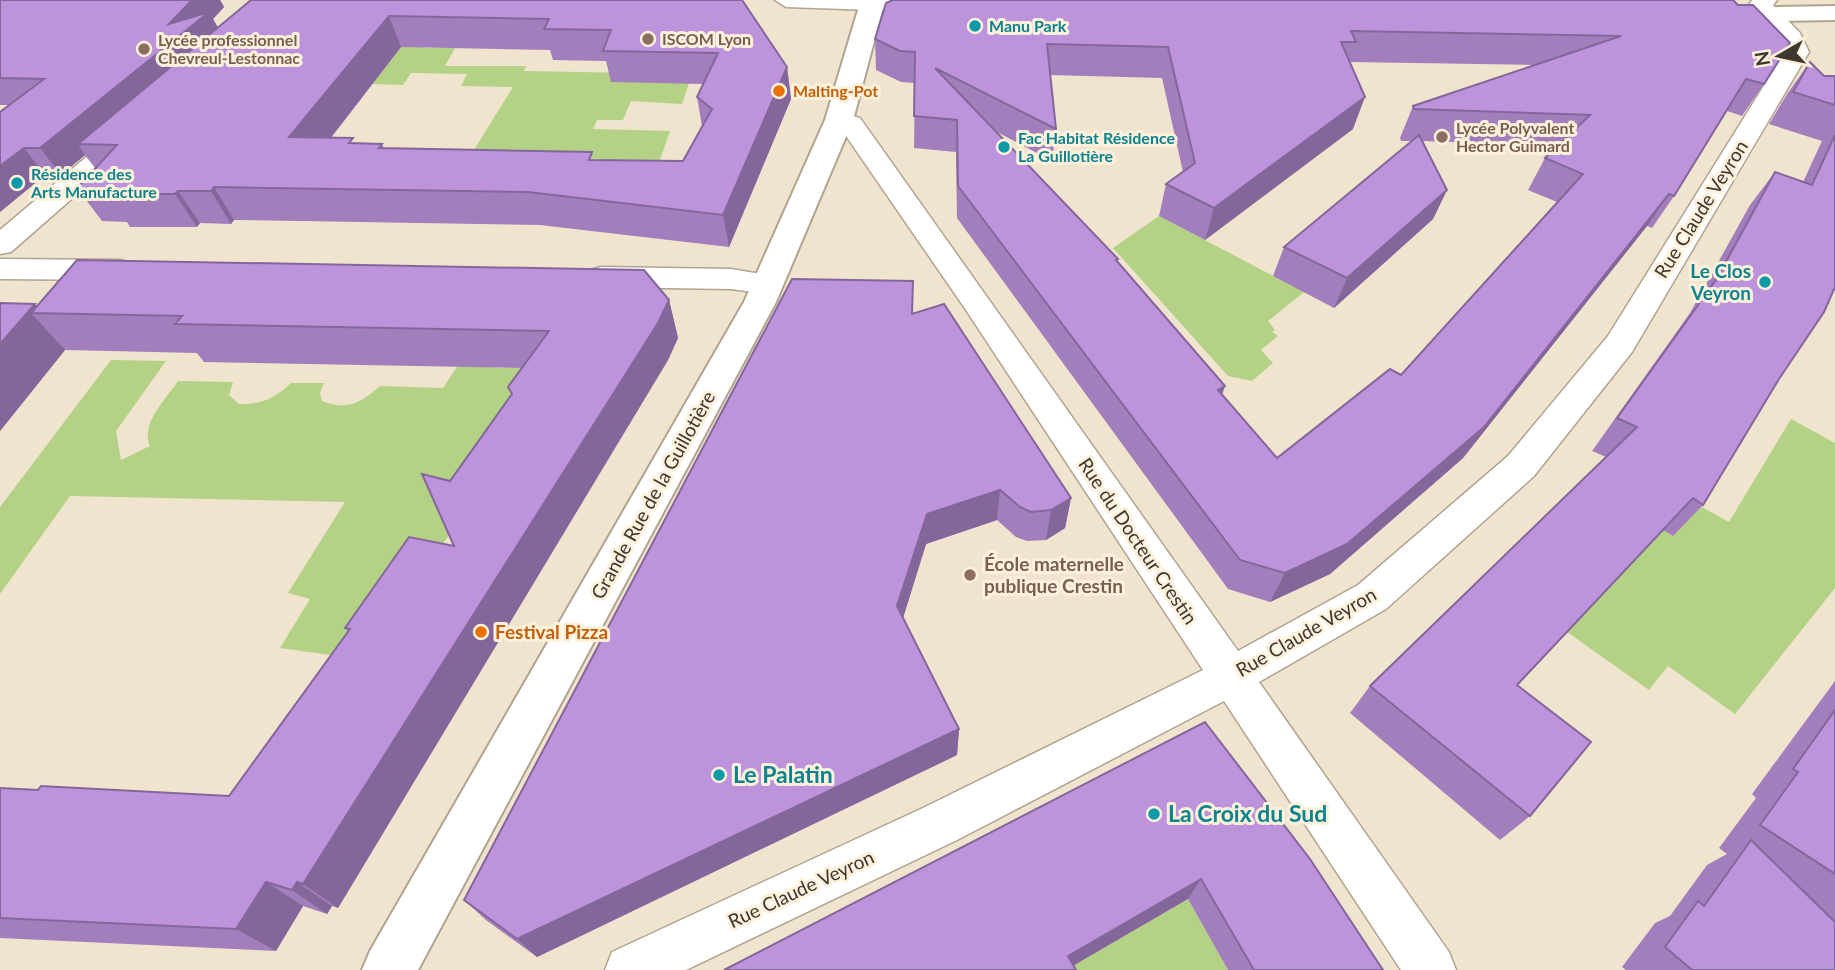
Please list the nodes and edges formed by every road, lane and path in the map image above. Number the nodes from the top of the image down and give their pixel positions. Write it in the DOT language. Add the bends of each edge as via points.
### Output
graph roads {
  1 [pos="786,0"];
  2 [pos="873,1"];
  3 [pos="957,5"];
  4 [pos="1767,8"];
  5 [pos="1835,13"];
  6 [pos="1690,14"];
  7 [pos="148,119"];
  8 [pos="839,120"];
  9 [pos="0,245"];
  10 [pos="0,269"];
  11 [pos="152,270"];
  12 [pos="577,276"];
  13 [pos="768,284"];
  14 [pos="1230,677"];
  15 [pos="389,970"];
  16 [pos="630,970"];
  17 [pos="1431,970"];
  1 -- 2 [label="street"];
  2 -- 3 [label="main road"];
  2 -- 8 [label="main road, Grande Rue de la Guillotière"];
  4 -- 5 [label="main road"];
  4 -- 6 [label="main road"];
  4 -- 14 [label="street, Rue Claude Veyron" via="1792,38 1797,52 1620,344 1521,466 1372,597"];
  7 -- 9 [label="street"];
  8 -- 13 [label="main road, Grande Rue de la Guillotière"];
  8 -- 14 [label="street, Rue du Docteur Crestin" via="851,124 896,187"];
  10 -- 11 [label="street"];
  12 -- 13 [label="street"];
  13 -- 15 [label="main road, Grande Rue de la Guillotière"];
  14 -- 16 [label="street, Rue Claude Veyron" via="940,824"];
  14 -- 17 [label="street, Rue du Docteur Crestin"];
}
